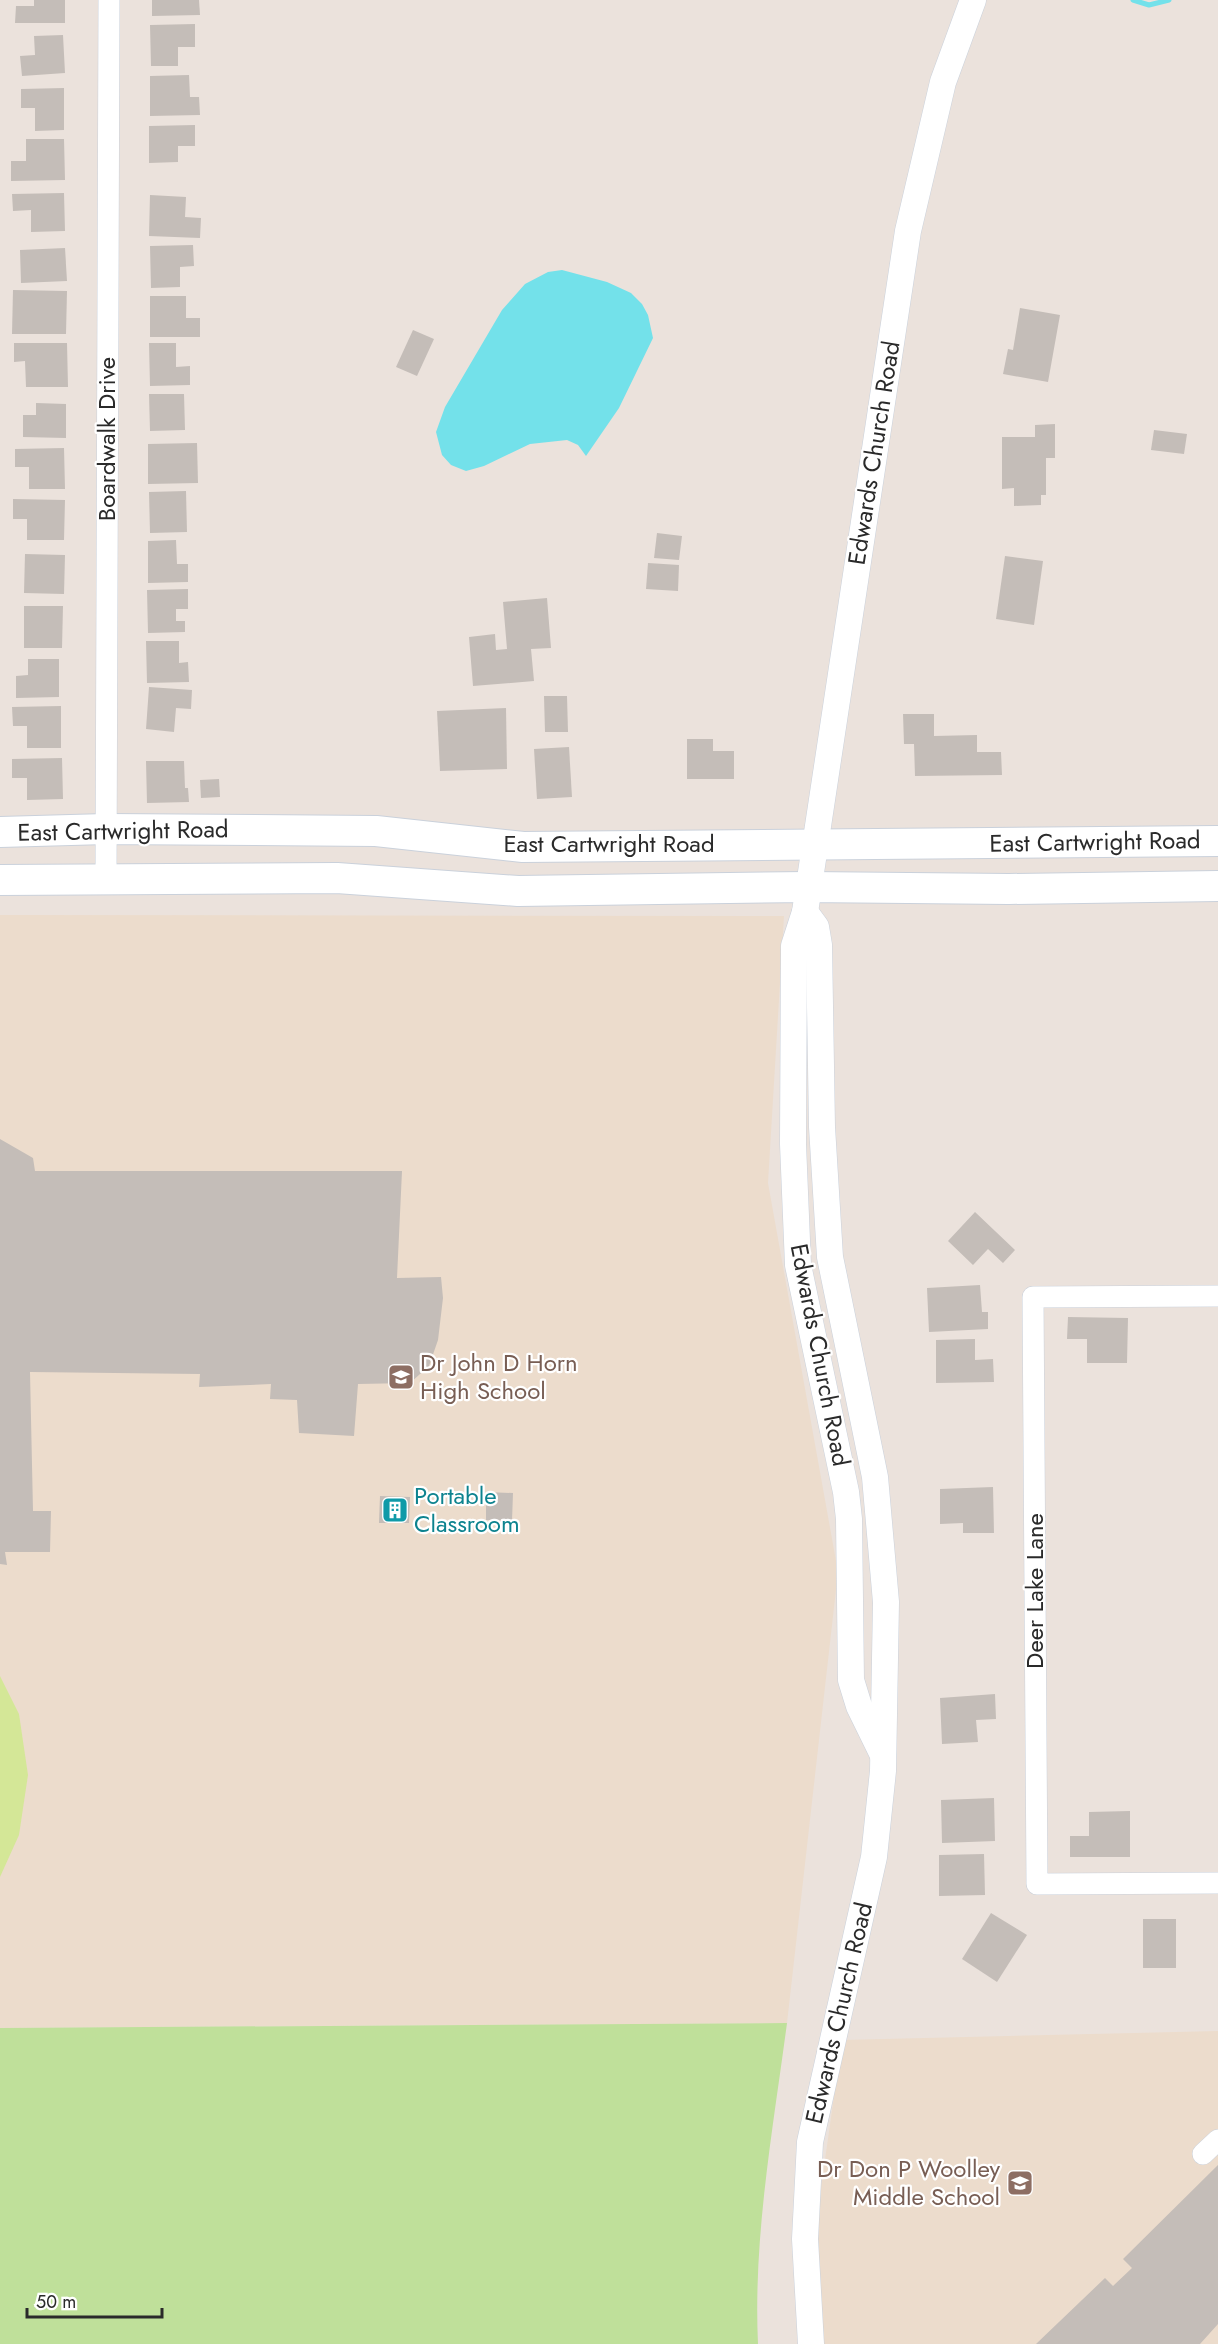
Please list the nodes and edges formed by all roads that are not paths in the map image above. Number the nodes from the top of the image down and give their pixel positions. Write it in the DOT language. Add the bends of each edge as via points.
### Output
graph roads {
  1 [pos="110,0"];
  2 [pos="973,0"];
  3 [pos="106,829"];
  4 [pos="0,832"];
  5 [pos="415,835"];
  6 [pos="1218,841"];
  7 [pos="815,844"];
  8 [pos="106,879"];
  9 [pos="0,880"];
  10 [pos="416,885"];
  11 [pos="1218,886"];
  12 [pos="806,900"];
  13 [pos="1218,1296"];
  14 [pos="883,1755"];
  15 [pos="1218,1883"];
  16 [pos="810,2344"];
  1 -- 3 [label="street, Boardwalk Drive"];
  2 -- 7 [label="street, Edwards Church Road" via="943,82 908,231"];
  3 -- 4 [label="main road, East Cartwright Road"];
  3 -- 5 [label="main road, East Cartwright Road" via="376,831"];
  3 -- 8 [label="street, Boardwalk Drive"];
  5 -- 7 [label="main road, East Cartwright Road" via="523,847"];
  5 -- 10 [label="main road"];
  6 -- 7 [label="main road, East Cartwright Road"];
  7 -- 12 [label="street, Edwards Church Road"];
  8 -- 9 [label="main road, East Cartwright Road"];
  8 -- 10 [label="main road, East Cartwright Road" via="337,878"];
  10 -- 12 [label="main road, East Cartwright Road"];
  11 -- 12 [label="main road, East Cartwright Road" via="1009,889"];
  12 -- 14 [label="street, Edwards Church Road" via="819,945 822,1127 830,1257 875,1477 886,1602"];
  12 -- 14 [label="street, Edwards Church Road" via="794,946 793,1144 798,1265 846,1492 851,1680"];
  13 -- 15 [label="street, Deer Lake Lane" via="1033,1297 1036,1884"];
  14 -- 16 [label="street, Edwards Church Road" via="874,1857 810,2142 805,2239"];
}
